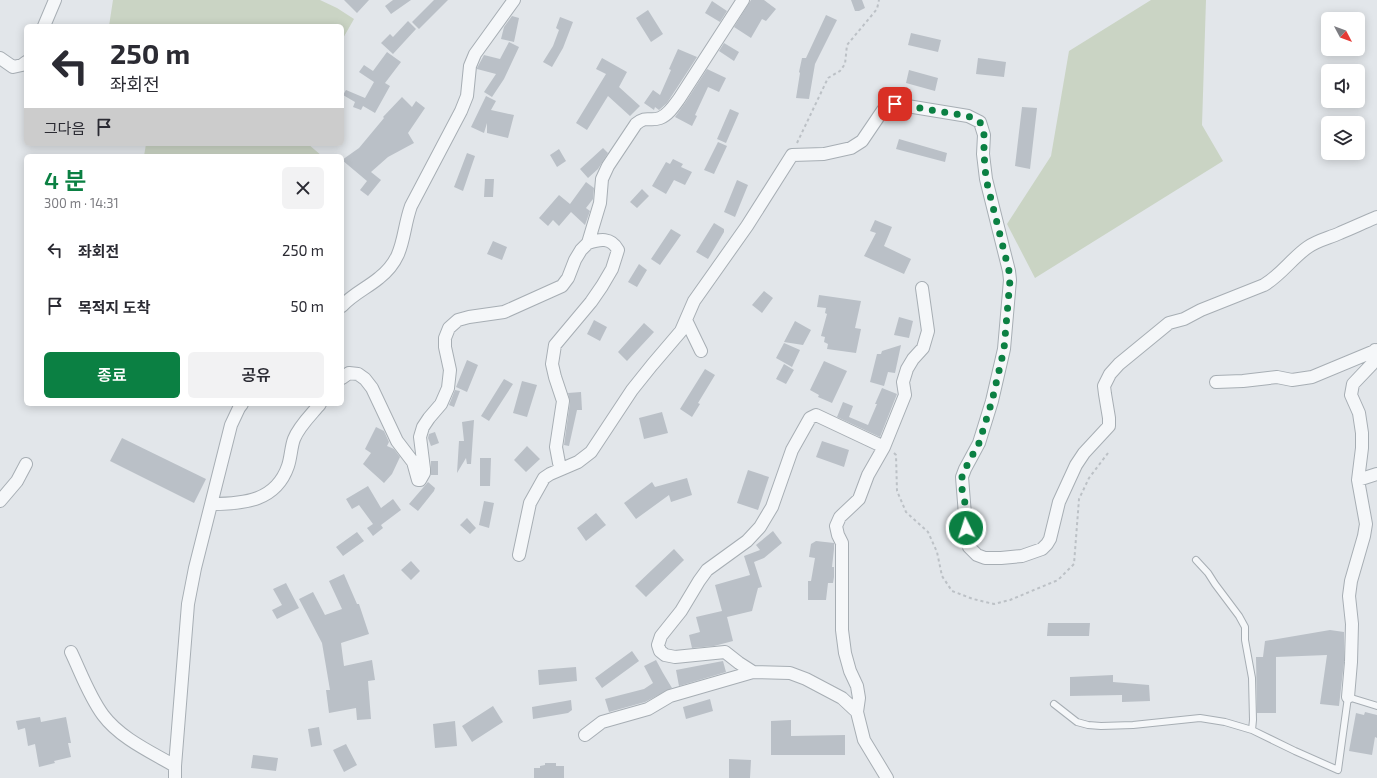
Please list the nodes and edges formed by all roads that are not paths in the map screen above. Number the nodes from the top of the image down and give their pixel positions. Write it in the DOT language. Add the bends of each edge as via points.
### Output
graph roads {
  1 [pos="55,0"];
  2 [pos="514,0"];
  3 [pos="743,0"];
  4 [pos="45,24"];
  5 [pos="0,58"];
  6 [pos="24,64"];
  7 [pos="1377,217"];
  8 [pos="588,243"];
  9 [pos="922,288"];
  10 [pos="344,304"];
  11 [pos="686,320"];
  12 [pos="1376,350"];
  13 [pos="701,351"];
  14 [pos="344,377"];
  15 [pos="1216,382"];
  16 [pos="240,406"];
  17 [pos="318,406"];
  18 [pos="884,447"];
  19 [pos="26,464"];
  20 [pos="562,468"];
  21 [pos="1377,474"];
  22 [pos="1358,480"];
  23 [pos="0,501"];
  24 [pos="212,504"];
  25 [pos="519,555"];
  26 [pos="1196,560"];
  27 [pos="70,652"];
  28 [pos="753,672"];
  29 [pos="1348,697"];
  30 [pos="1054,704"];
  31 [pos="1377,706"];
  32 [pos="858,712"];
  33 [pos="1252,730"];
  34 [pos="585,735"];
  35 [pos="175,772"];
  36 [pos="887,778"];
  1 -- 4 [label="street"];
  2 -- 10 [label="street" via="475,54 470,66 467,96 411,206 397,258 379,279"];
  3 -- 8 [label="street" via="672,108 662,117 641,120 636,124 608,166 602,179 600,203"];
  5 -- 6 [label="street" via="12,67"];
  7 -- 11 [label="street" via="1308,246 1273,280 1264,285 1169,323 1119,364 1104,386 1109,426 1084,453 1065,486 1047,544 1042,549 1022,556 985,558 969,548 967,540 962,477 979,443 992,401 1004,349 1010,280 986,179 984,135 980,122 968,116 895,104 883,110 862,141 851,148 824,154 792,156 694,301"];
  8 -- 14 [label="street" via="581,250 562,286 504,312 458,320 449,328 445,338 450,370 448,388 441,404 423,427 420,437 424,473 420,480 413,462 394,436 372,388 358,374 349,373"];
  8 -- 20 [label="street" via="608,240 615,244 618,250 612,269 602,286 555,344 552,364 563,401 556,447 558,463"];
  9 -- 18 [label="street" via="928,331 924,348 913,358 907,369 903,382 905,395"];
  11 -- 13 [label="street"];
  11 -- 20 [label="street" via="681,331 636,385 590,452 578,462"];
  12 -- 15 [label="street" via="1312,377"];
  12 -- 22 [label="street" via="1372,364 1353,384 1351,395 1359,413 1362,433"];
  16 -- 24 [label="street" via="231,425"];
  17 -- 24 [label="street" via="294,438 288,465 278,487 269,493 237,504"];
  18 -- 28 [label="street" via="816,415 810,418 792,450 772,507 760,527 747,541 707,570 661,636 658,645 665,655 675,657 725,652"];
  18 -- 32 [label="street" via="868,475 859,498 840,517 836,526 842,543 843,638 850,671 857,686"];
  19 -- 23 [label="street" via="17,481"];
  20 -- 25 [label="street" via="544,478 530,503"];
  21 -- 22 [label="street"];
  22 -- 29 [label="street" via="1366,524 1349,596 1352,624"];
  24 -- 35 [label="street" via="188,604"];
  26 -- 33 [label="lane" via="1239,616 1245,628 1252,678"];
  27 -- 35 [label="street" via="104,716 122,733"];
  28 -- 32 [label="street" via="790,673 806,679 842,698"];
  28 -- 34 [label="street" via="670,696 648,709 602,722"];
  29 -- 31 [label="lane"];
  29 -- 33 [label="lane" via="1338,770"];
  30 -- 33 [label="lane" via="1077,722 1088,725 1133,725 1200,718"];
  32 -- 36 [label="street" via="864,740"];
}
